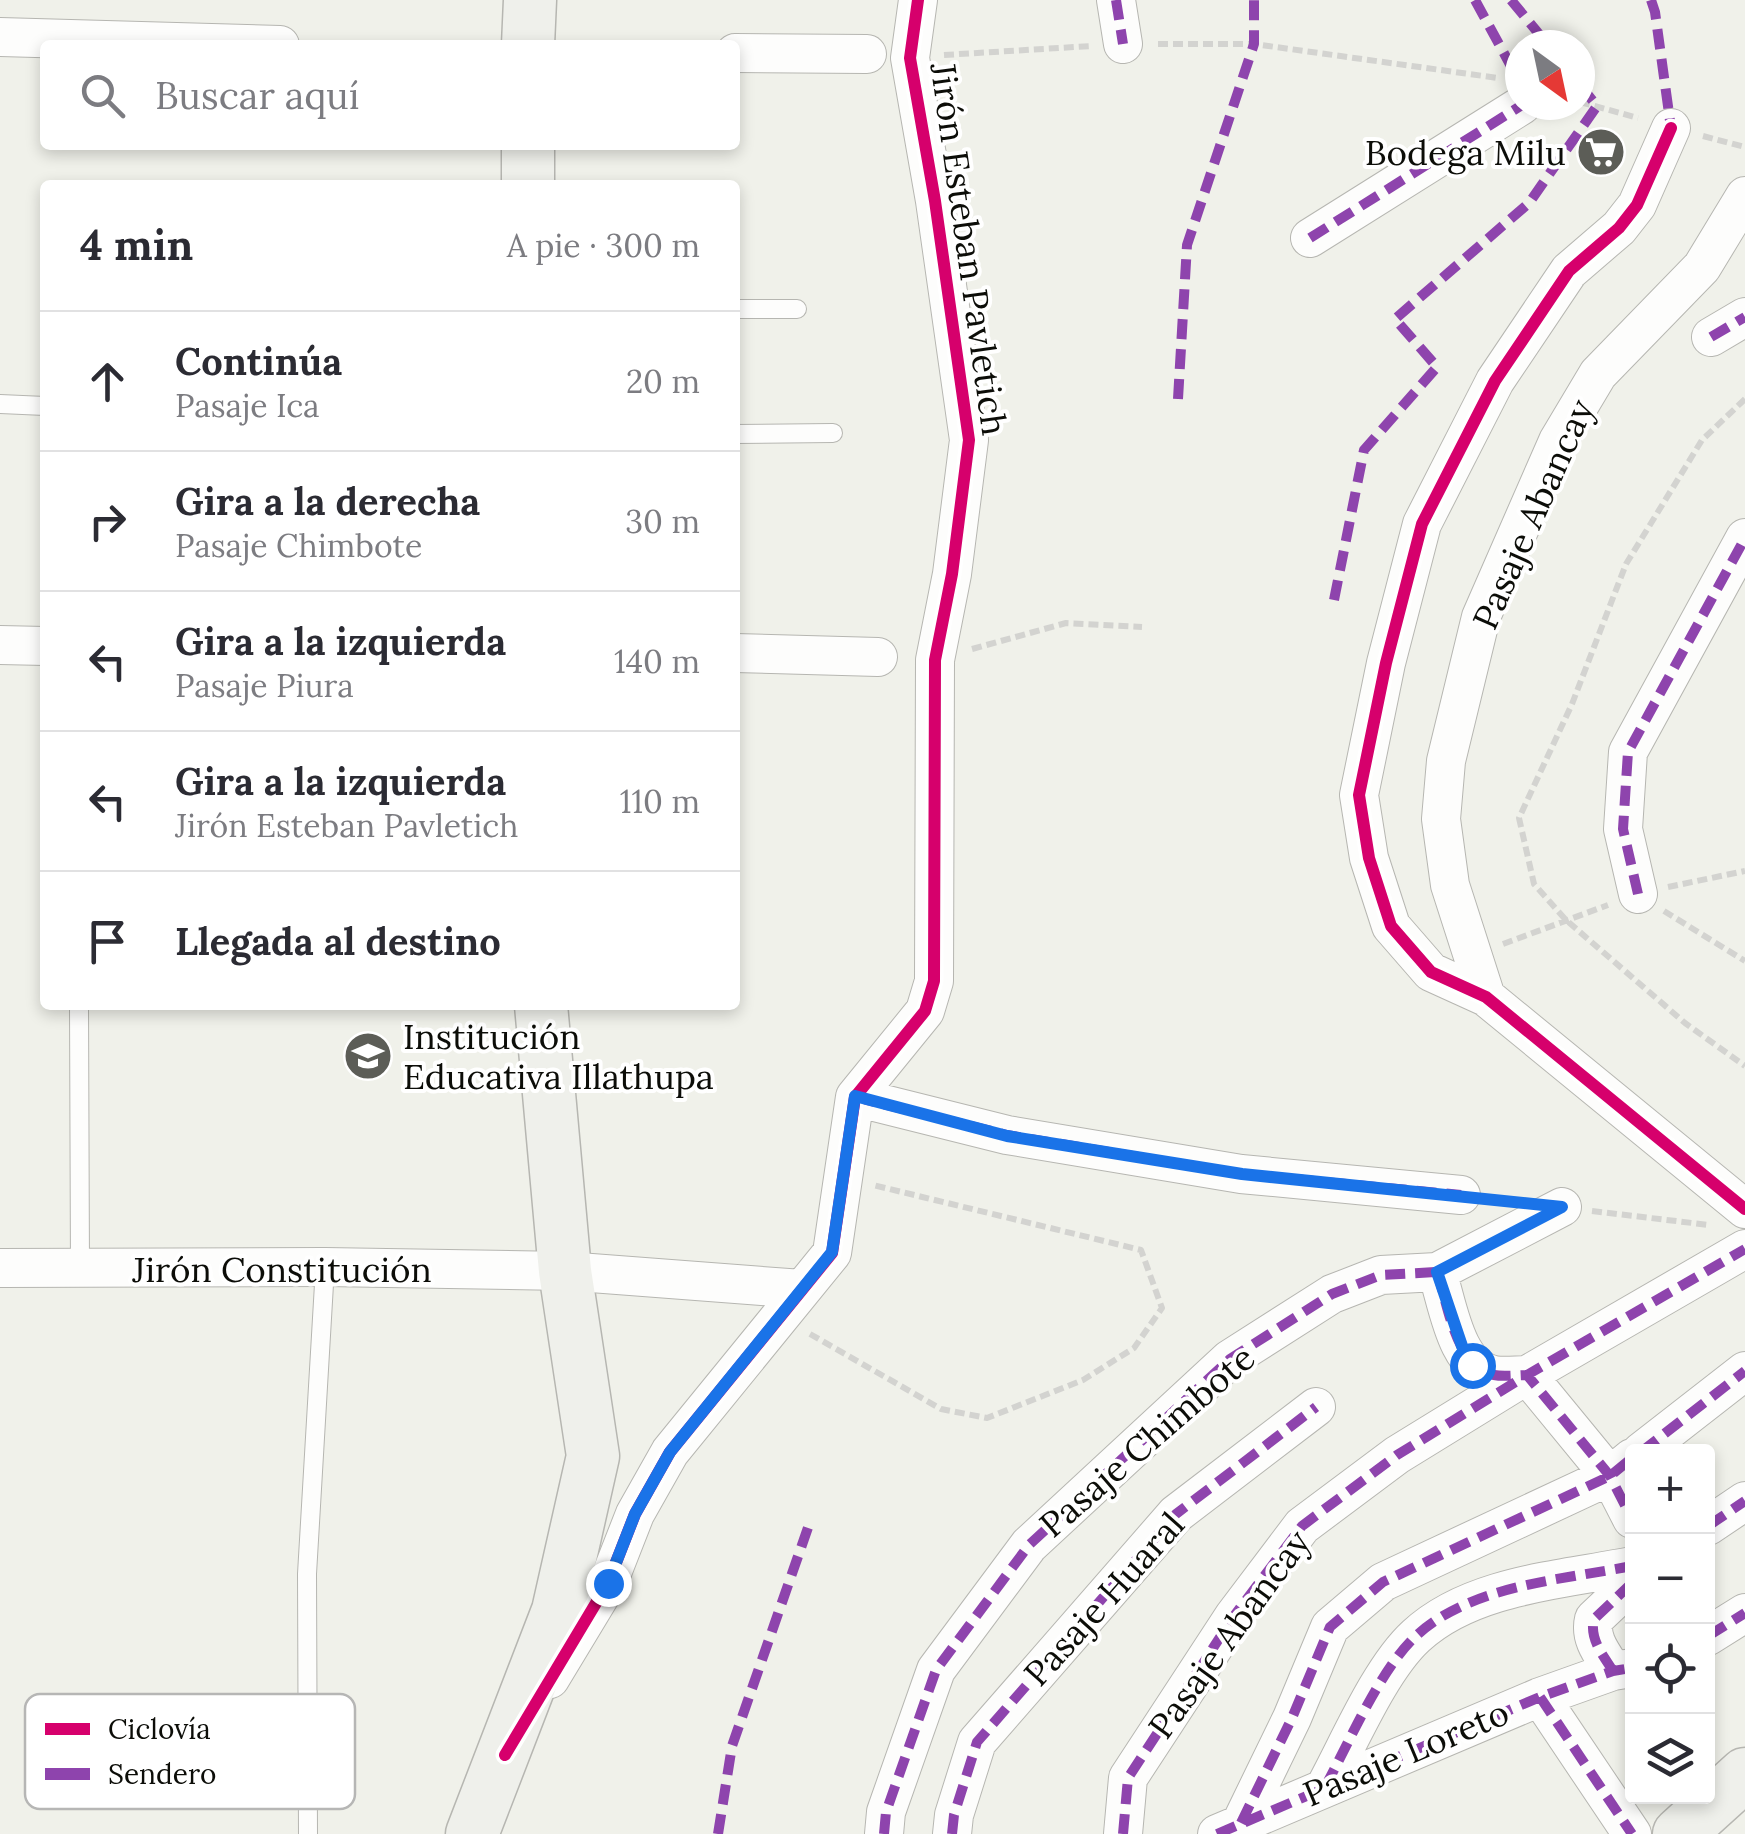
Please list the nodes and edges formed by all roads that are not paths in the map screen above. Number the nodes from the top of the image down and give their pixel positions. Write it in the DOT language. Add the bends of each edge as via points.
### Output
graph roads {
  1 [pos="530,0"];
  2 [pos="918,0"];
  3 [pos="1116,0"];
  4 [pos="0,37"];
  5 [pos="105,40"];
  6 [pos="528,40"];
  7 [pos="1123,44"];
  8 [pos="740,53"];
  9 [pos="868,54"];
  10 [pos="1505,96"];
  11 [pos="1671,128"];
  12 [pos="528,150"];
  13 [pos="528,180"];
  14 [pos="1745,196"];
  15 [pos="1310,238"];
  16 [pos="797,309"];
  17 [pos="740,310"];
  18 [pos="1745,317"];
  19 [pos="1711,337"];
  20 [pos="0,404"];
  21 [pos="40,406"];
  22 [pos="833,433"];
  23 [pos="740,434"];
  24 [pos="1745,538"];
  25 [pos="0,645"];
  26 [pos="40,646"];
  27 [pos="740,653"];
  28 [pos="878,657"];
  29 [pos="1638,894"];
  30 [pos="1486,997"];
  31 [pos="79,1010"];
  32 [pos="541,1010"];
  33 [pos="855,1096"];
  34 [pos="1460,1195"];
  35 [pos="1562,1207"];
  36 [pos="1739,1228"];
  37 [pos="326,1266"];
  38 [pos="0,1268"];
  39 [pos="80,1268"];
  40 [pos="565,1271"];
  41 [pos="1437,1272"];
  42 [pos="791,1303"];
  43 [pos="1745,1371"];
  44 [pos="1527,1375"];
  45 [pos="1316,1407"];
  46 [pos="1651,1444"];
  47 [pos="1621,1467"];
  48 [pos="1745,1501"];
  49 [pos="1715,1521"];
  50 [pos="1625,1567"];
  51 [pos="1625,1589"];
  52 [pos="1745,1614"];
  53 [pos="1715,1632"];
  54 [pos="1623,1670"];
  55 [pos="307,1694"];
  56 [pos="1540,1696"];
  57 [pos="504,1755"];
  58 [pos="1745,1774"];
  59 [pos="1325,1788"];
  60 [pos="308,1809"];
  61 [pos="1229,1829"];
  62 [pos="308,1834"];
  63 [pos="472,1834"];
  64 [pos="884,1834"];
  65 [pos="952,1834"];
  66 [pos="1124,1834"];
  67 [pos="1632,1834"];
  68 [pos="1679,1834"];
  1 -- 6 [label="street"];
  2 -- 33 [label="street, Jirón Esteban Pavletich" via="910,58 969,440 934,660 934,981 925,1011"];
  3 -- 7 [label="street"];
  4 -- 5 [label="street"];
  8 -- 9 [label="street"];
  10 -- 15 [label="street"];
  11 -- 30 [label="street" via="1637,204 1568,271 1495,381 1422,524 1386,663 1359,795 1369,858 1391,926 1431,972"];
  12 -- 13 [label="street"];
  14 -- 30 [label="street, Pasaje Abancay" via="1702,267 1598,374 1558,441 1480,617 1446,761 1441,819 1450,885"];
  16 -- 17 [label="lane"];
  18 -- 19 [label="street"];
  20 -- 21 [label="lane"];
  22 -- 23 [label="lane"];
  24 -- 29 [label="street" via="1628,752 1623,830"];
  25 -- 26 [label="street"];
  27 -- 28 [label="street"];
  30 -- 36 [label="street"];
  31 -- 39 [label="lane"];
  32 -- 40 [label="street"];
  33 -- 34 [label="street" via="1007,1136 1242,1174"];
  33 -- 42 [label="street" via="832,1252"];
  35 -- 41 [label="street, Pasaje Chimbote"];
  36 -- 44 [label="street, Pasaje Abancay"];
  37 -- 39 [label="street, Jirón Constitución"];
  37 -- 40 [label="street, Jirón Constitución"];
  37 -- 55 [label="lane" via="307,1574"];
  38 -- 39 [label="street, Jirón Constitución"];
  40 -- 42 [label="street, Jirón Constitución"];
  40 -- 57 [label="street" via="592,1456 558,1611"];
  41 -- 44 [label="street" via="1472,1365 1494,1375"];
  41 -- 64 [label="street, Pasaje Chimbote" via="1381,1275 1332,1294 1230,1359 1028,1545 936,1670"];
  42 -- 57 [label="street" via="670,1452 635,1514 608,1583"];
  43 -- 46 [label="street"];
  44 -- 47 [label="street"];
  44 -- 66 [label="street, Pasaje Abancay" via="1397,1455 1302,1526 1128,1778"];
  45 -- 65 [label="street, Pasaje Huaral" via="1176,1514 977,1742"];
  47 -- 61 [label="street" via="1382,1582 1330,1627 1292,1718"];
  48 -- 49 [label="street"];
  50 -- 59 [label="street" via="1449,1610 1392,1666"];
  51 -- 54 [label="street" via="1592,1627 1593,1638"];
  52 -- 53 [label="street"];
  54 -- 56 [label="street, Pasaje Loreto"];
  56 -- 59 [label="street, Pasaje Loreto"];
  56 -- 67 [label="street"];
  57 -- 63 [label="street"];
  58 -- 68 [label="street"];
  59 -- 61 [label="street, Pasaje Loreto"];
  60 -- 62 [label="lane"];
}
